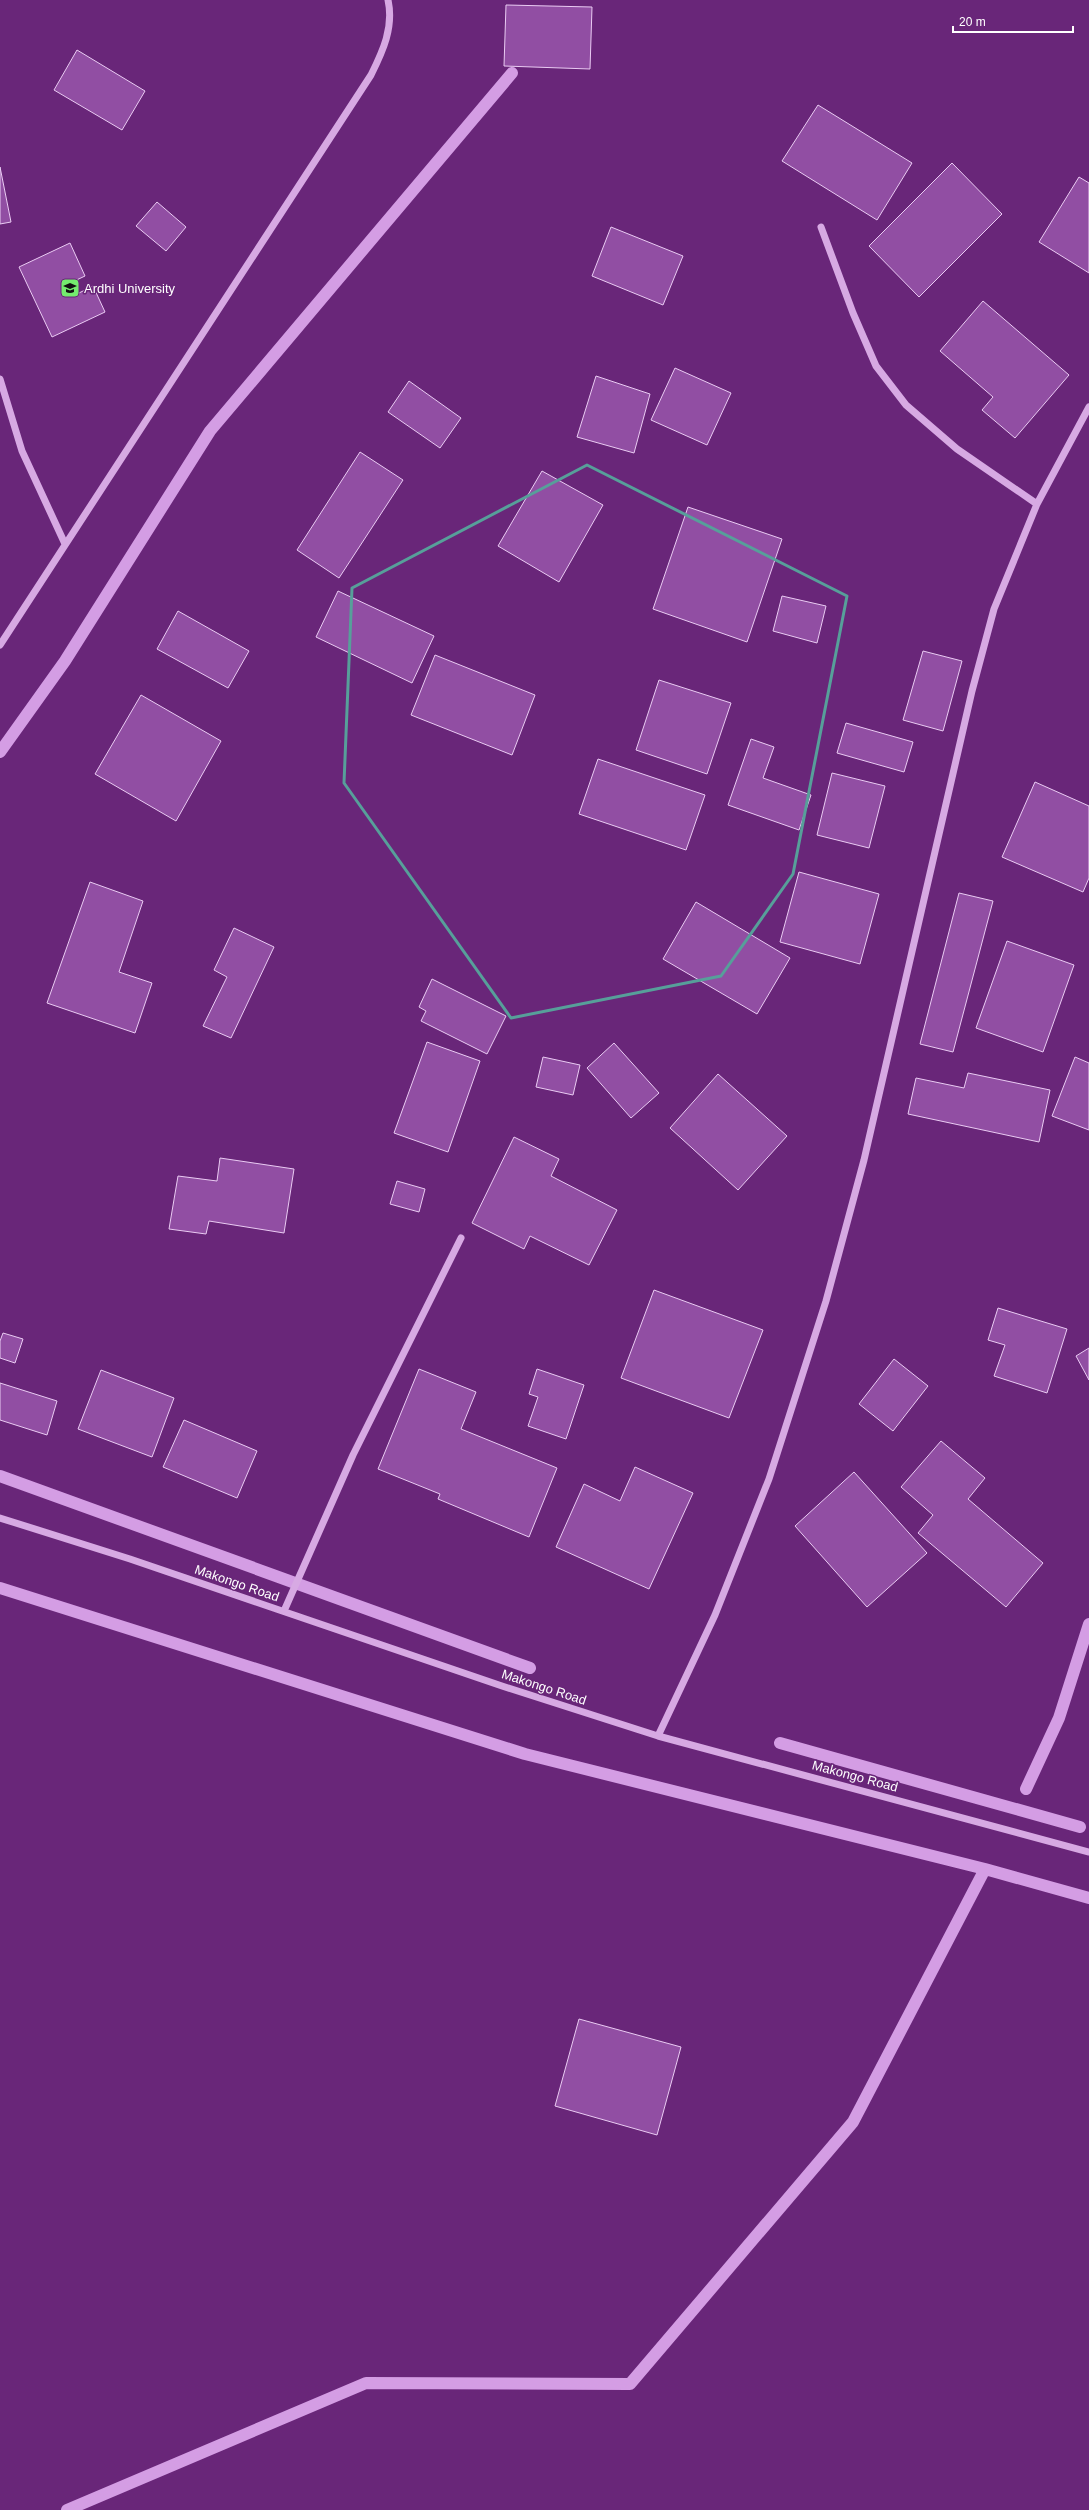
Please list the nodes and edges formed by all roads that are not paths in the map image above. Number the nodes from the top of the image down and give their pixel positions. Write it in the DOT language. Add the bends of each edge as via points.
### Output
graph roads {
  1 [pos="388,0"];
  2 [pos="821,227"];
  3 [pos="0,379"];
  4 [pos="1089,407"];
  5 [pos="1037,504"];
  6 [pos="65,544"];
  7 [pos="0,645"];
  8 [pos="461,1238"];
  9 [pos="0,1518"];
  10 [pos="284,1611"];
  11 [pos="658,1736"];
  12 [pos="1089,1852"];
  1 -- 6 [label="street" via="390,10 386,45 371,75"];
  2 -- 5 [label="street" via="876,366 906,405 957,448"];
  3 -- 6 [label="street" via="22,451"];
  4 -- 5 [label="street"];
  5 -- 11 [label="street" via="992,616 972,691 864,1160 826,1302 769,1479 715,1615"];
  6 -- 7 [label="street"];
  8 -- 10 [label="street" via="353,1455"];
  9 -- 10 [label="street, Makongo Road"];
  10 -- 11 [label="street, Makongo Road" via="502,1686"];
  11 -- 12 [label="street, Makongo Road"];
}
